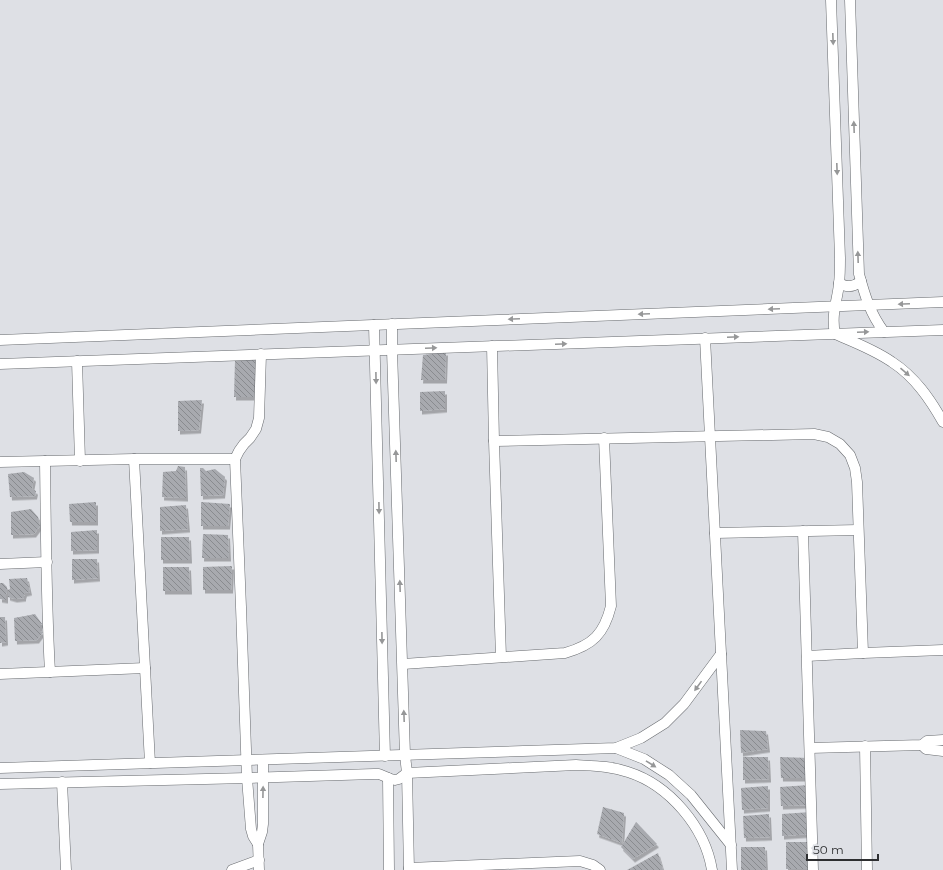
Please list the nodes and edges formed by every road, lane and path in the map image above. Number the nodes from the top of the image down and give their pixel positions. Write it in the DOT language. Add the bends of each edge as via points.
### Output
graph roads {
  1 [pos="831,0"];
  2 [pos="850,0"];
  3 [pos="861,281"];
  4 [pos="840,283"];
  5 [pos="943,302"];
  6 [pos="868,305"];
  7 [pos="834,307"];
  8 [pos="392,324"];
  9 [pos="374,325"];
  10 [pos="943,330"];
  11 [pos="884,332"];
  12 [pos="834,334"];
  13 [pos="705,338"];
  14 [pos="0,340"];
  15 [pos="492,346"];
  16 [pos="375,350"];
  17 [pos="392,350"];
  18 [pos="261,354"];
  19 [pos="78,361"];
  20 [pos="0,364"];
  21 [pos="943,422"];
  22 [pos="710,436"];
  23 [pos="604,438"];
  24 [pos="494,441"];
  25 [pos="134,459"];
  26 [pos="235,459"];
  27 [pos="44,461"];
  28 [pos="80,461"];
  29 [pos="0,462"];
  30 [pos="858,530"];
  31 [pos="803,531"];
  32 [pos="715,533"];
  33 [pos="47,562"];
  34 [pos="0,564"];
  35 [pos="943,650"];
  36 [pos="864,653"];
  37 [pos="721,654"];
  38 [pos="807,656"];
  39 [pos="501,657"];
  40 [pos="402,664"];
  41 [pos="145,668"];
  42 [pos="50,672"];
  43 [pos="0,674"];
  44 [pos="943,740"];
  45 [pos="922,744"];
  46 [pos="865,746"];
  47 [pos="616,748"];
  48 [pos="810,748"];
  49 [pos="943,751"];
  50 [pos="405,755"];
  51 [pos="385,756"];
  52 [pos="246,760"];
  53 [pos="263,760"];
  54 [pos="150,763"];
  55 [pos="0,768"];
  56 [pos="407,773"];
  57 [pos="263,777"];
  58 [pos="247,778"];
  59 [pos="388,778"];
  60 [pos="62,782"];
  61 [pos="0,784"];
  62 [pos="258,844"];
  63 [pos="731,845"];
  64 [pos="259,865"];
  65 [pos="511,867"];
  66 [pos="409,869"];
  67 [pos="66,870"];
  68 [pos="232,870"];
  69 [pos="389,870"];
  70 [pos="600,870"];
  71 [pos="712,870"];
  72 [pos="732,870"];
  73 [pos="813,870"];
  74 [pos="867,870"];
  1 -- 4 [label="street, one-way"];
  3 -- 2 [label="street, one-way" via="858,258"];
  3 -- 4 [label="street" via="854,286"];
  3 -- 6 [label="street"];
  4 -- 7 [label="street"];
  5 -- 6 [label="street, one-way"];
  6 -- 7 [label="street"];
  6 -- 11 [label="street"];
  7 -- 8 [label="street, one-way"];
  7 -- 12 [label="street"];
  8 -- 9 [label="street"];
  8 -- 17 [label="street"];
  9 -- 14 [label="street"];
  9 -- 16 [label="street"];
  10 -- 11 [label="street"];
  12 -- 11 [label="street, one-way"];
  13 -- 12 [label="street, one-way"];
  12 -- 21 [label="street, one-way" via="878,354 905,372 927,396"];
  15 -- 13 [label="street, one-way"];
  13 -- 22 [label="street"];
  17 -- 15 [label="street, one-way"];
  15 -- 24 [label="street"];
  16 -- 17 [label="street"];
  16 -- 18 [label="street"];
  16 -- 51 [label="street, one-way"];
  40 -- 17 [label="street, one-way"];
  18 -- 19 [label="street"];
  18 -- 26 [label="street" via="259,418 256,429"];
  19 -- 20 [label="street"];
  19 -- 28 [label="street"];
  22 -- 23 [label="street"];
  22 -- 30 [label="street" via="814,434 828,437 840,444 850,455 855,468"];
  22 -- 32 [label="street"];
  23 -- 24 [label="street"];
  23 -- 39 [label="street" via="611,606 607,620 590,642 565,654"];
  24 -- 39 [label="street"];
  25 -- 26 [label="street"];
  25 -- 28 [label="street"];
  25 -- 41 [label="street"];
  26 -- 52 [label="street"];
  27 -- 28 [label="street"];
  27 -- 29 [label="street"];
  27 -- 33 [label="street"];
  30 -- 31 [label="street"];
  30 -- 36 [label="street"];
  31 -- 32 [label="street"];
  31 -- 38 [label="street"];
  32 -- 37 [label="street"];
  33 -- 34 [label="street"];
  33 -- 42 [label="street"];
  35 -- 36 [label="street"];
  36 -- 38 [label="street"];
  37 -- 47 [label="street, one-way" via="684,704 664,723 641,738"];
  37 -- 63 [label="street"];
  38 -- 48 [label="street"];
  39 -- 40 [label="street"];
  50 -- 40 [label="street, one-way"];
  41 -- 42 [label="street"];
  41 -- 54 [label="street"];
  42 -- 43 [label="street"];
  44 -- 45 [label="street" via="927,741"];
  45 -- 46 [label="street"];
  45 -- 49 [label="street" via="926,749"];
  46 -- 48 [label="street"];
  46 -- 74 [label="street"];
  47 -- 50 [label="street"];
  47 -- 63 [label="street, one-way" via="644,759 669,775 691,795"];
  48 -- 73 [label="street"];
  50 -- 51 [label="street"];
  50 -- 56 [label="street"];
  51 -- 53 [label="street"];
  52 -- 53 [label="street"];
  52 -- 54 [label="street"];
  52 -- 58 [label="street"];
  53 -- 57 [label="street"];
  54 -- 55 [label="street"];
  56 -- 59 [label="street" via="397,779"];
  56 -- 66 [label="street"];
  56 -- 71 [label="street" via="576,765 602,766 628,772 658,787 691,819 704,842"];
  57 -- 58 [label="street"];
  57 -- 59 [label="street" via="374,774"];
  62 -- 57 [label="street, one-way" via="262,832"];
  58 -- 60 [label="street"];
  58 -- 62 [label="street" via="251,829"];
  59 -- 69 [label="street"];
  60 -- 61 [label="street"];
  60 -- 67 [label="street"];
  62 -- 64 [label="street"];
  63 -- 72 [label="street"];
  64 -- 68 [label="street"];
  65 -- 66 [label="street"];
  65 -- 70 [label="street" via="580,861"];
}
